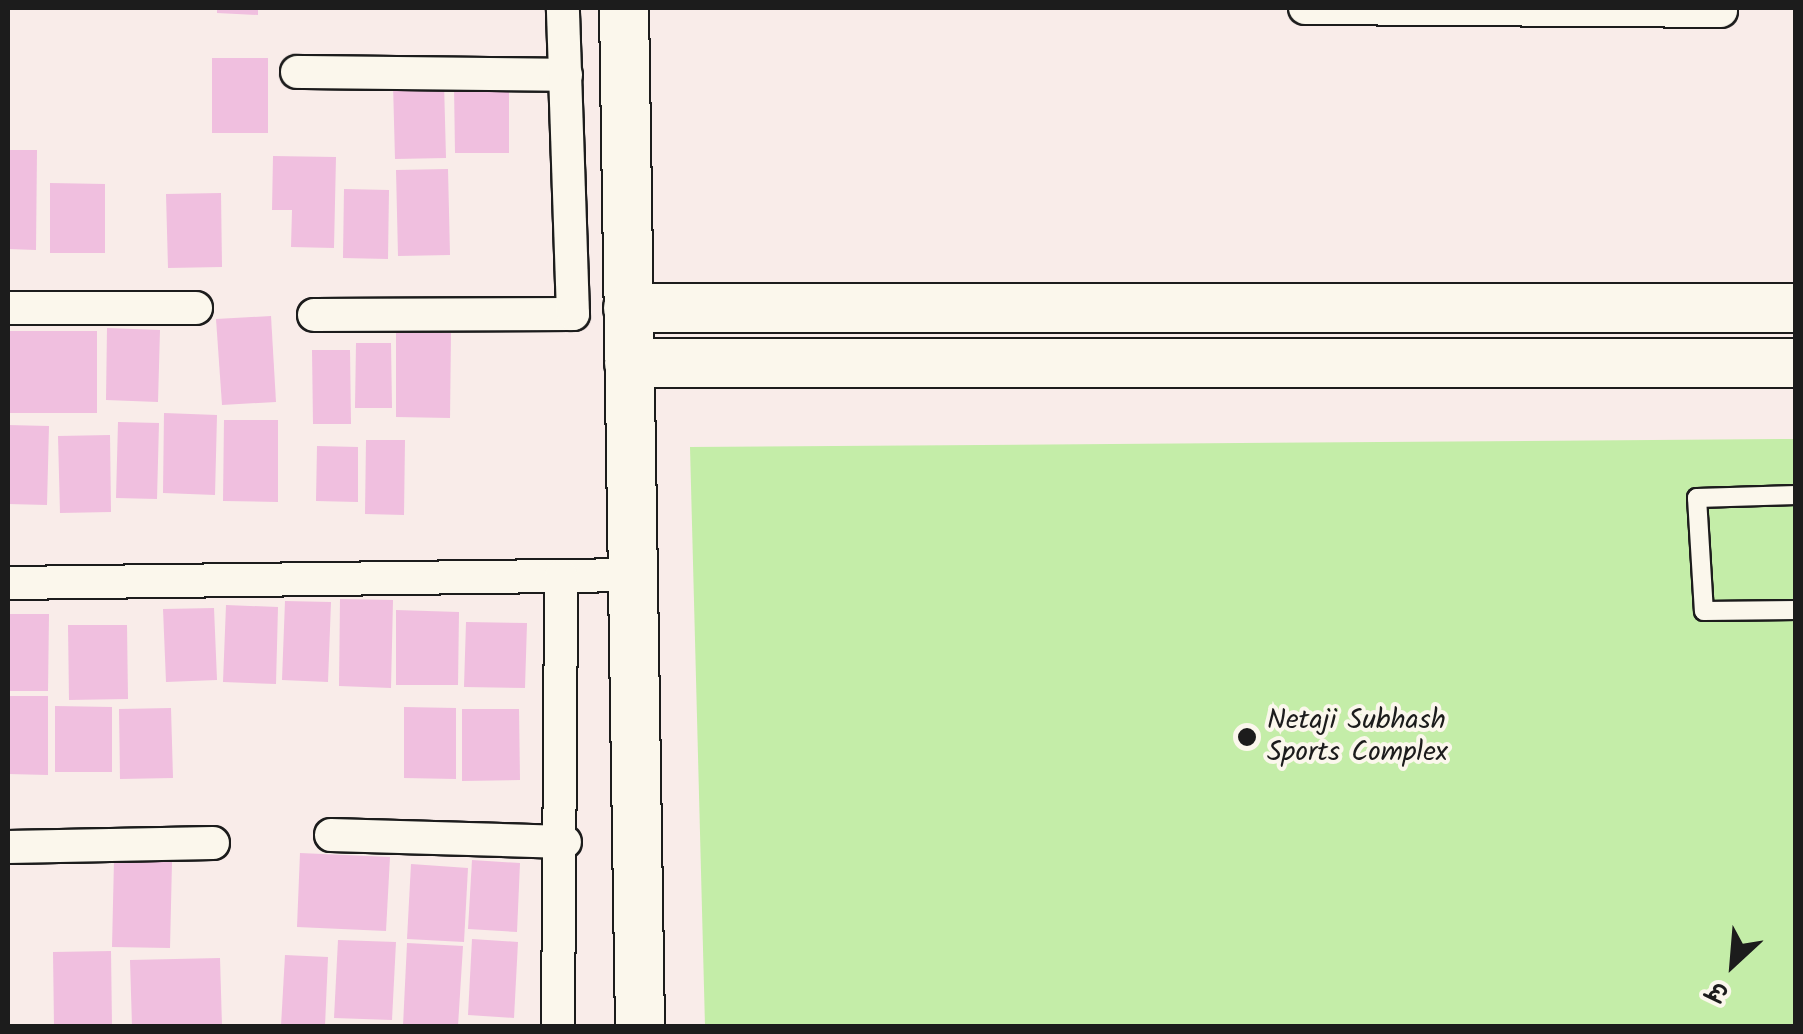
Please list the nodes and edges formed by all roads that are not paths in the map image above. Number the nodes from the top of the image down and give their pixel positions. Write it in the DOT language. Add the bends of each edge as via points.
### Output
graph roads {
  1 [pos="563,8"];
  2 [pos="624,8"];
  3 [pos="1305,8"];
  4 [pos="1479,8"];
  5 [pos="1721,11"];
  6 [pos="297,72"];
  7 [pos="566,75"];
  8 [pos="8,308"];
  9 [pos="196,308"];
  10 [pos="628,308"];
  11 [pos="1796,308"];
  12 [pos="314,315"];
  13 [pos="629,363"];
  14 [pos="1796,364"];
  15 [pos="1796,496"];
  16 [pos="632,575"];
  17 [pos="561,576"];
  18 [pos="8,584"];
  19 [pos="1796,610"];
  20 [pos="331,835"];
  21 [pos="565,842"];
  22 [pos="213,843"];
  23 [pos="8,847"];
  24 [pos="558,1026"];
  25 [pos="640,1026"];
  1 -- 7 [label="street"];
  2 -- 10 [label="street"];
  3 -- 4 [label="street"];
  4 -- 5 [label="street"];
  6 -- 7 [label="street"];
  7 -- 12 [label="street" via="573,314"];
  8 -- 9 [label="street"];
  10 -- 11 [label="street"];
  10 -- 13 [label="street"];
  13 -- 14 [label="street"];
  13 -- 16 [label="street"];
  15 -- 19 [label="lane" via="1697,498 1704,610"];
  16 -- 17 [label="street"];
  16 -- 25 [label="street"];
  17 -- 18 [label="street"];
  17 -- 21 [label="street"];
  20 -- 21 [label="street"];
  21 -- 24 [label="street"];
  22 -- 23 [label="street"];
}
